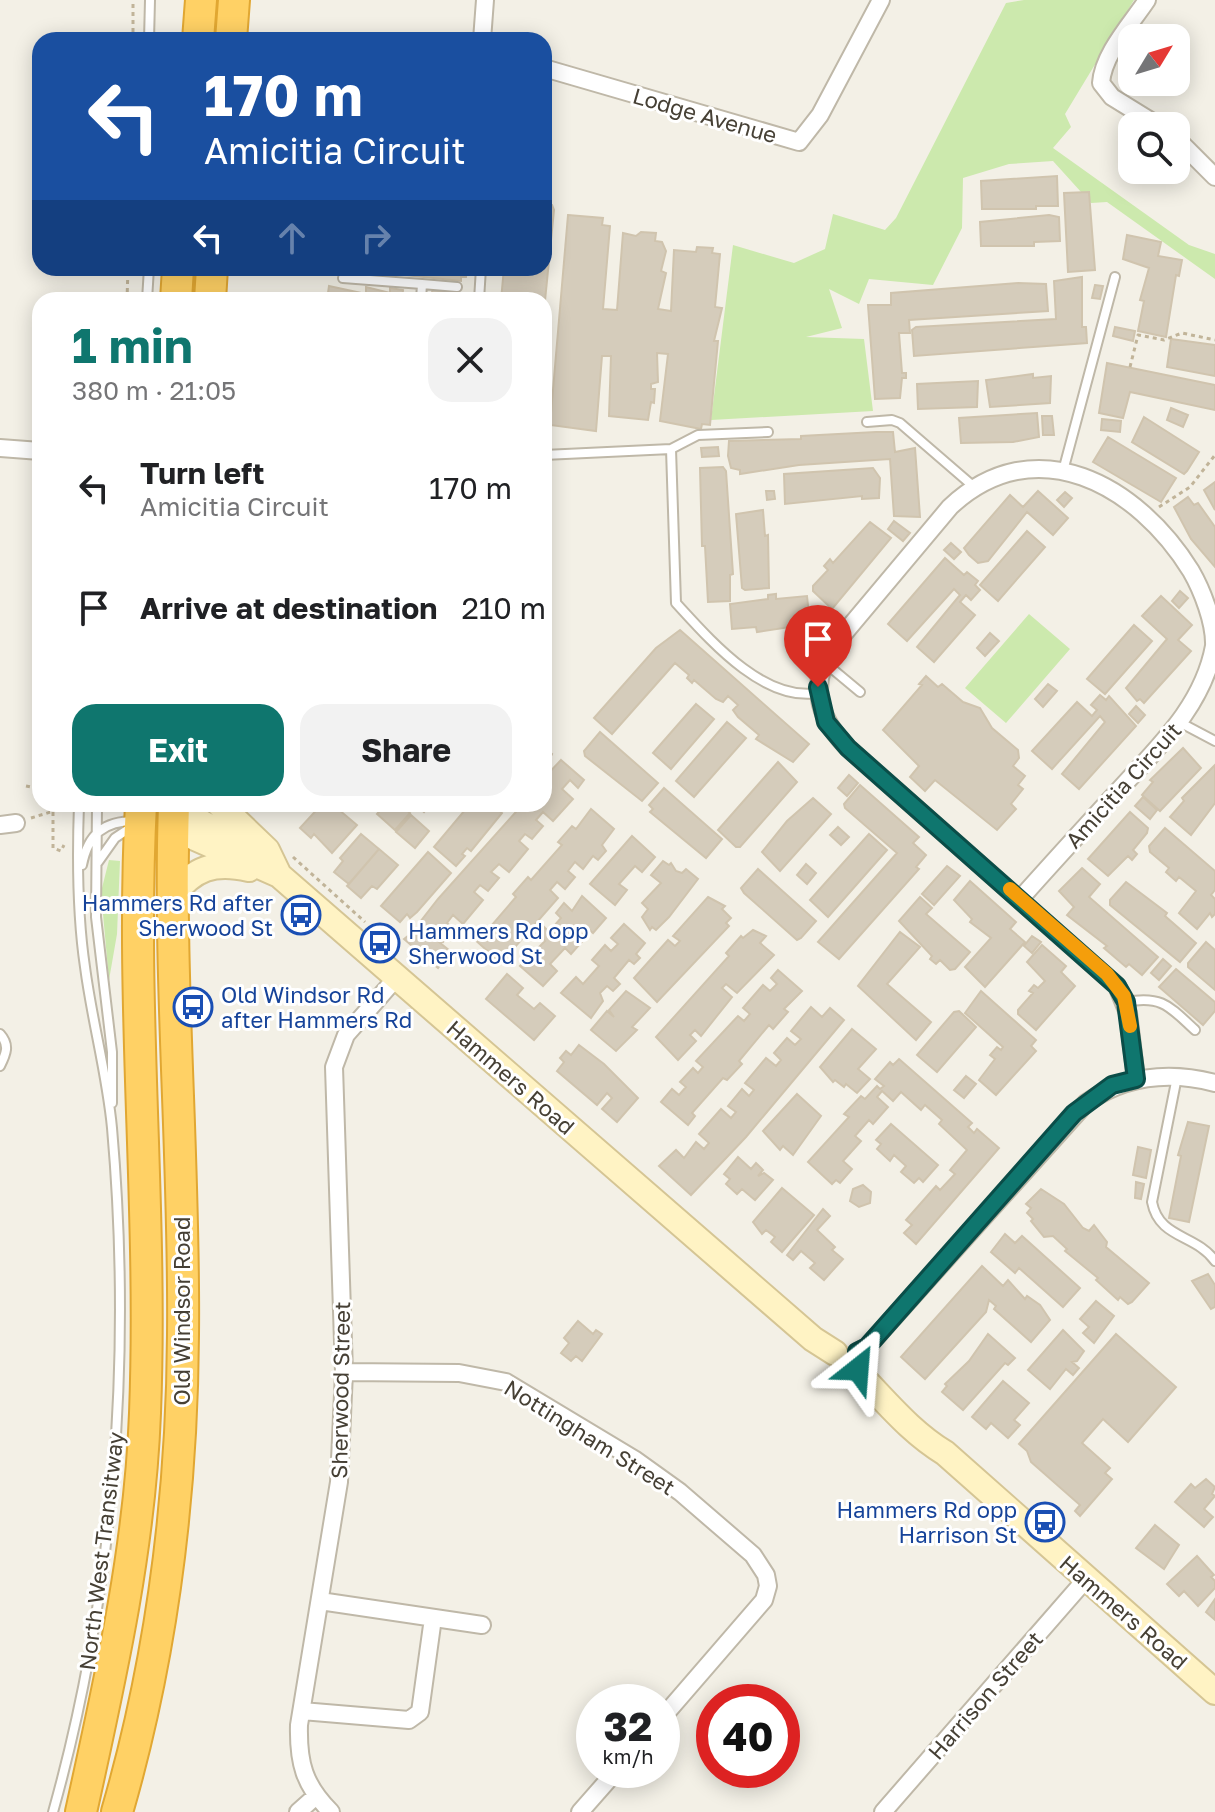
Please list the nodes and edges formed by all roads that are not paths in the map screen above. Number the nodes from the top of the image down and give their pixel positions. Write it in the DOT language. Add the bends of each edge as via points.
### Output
graph roads {
  1 [pos="150,0"];
  2 [pos="201,0"];
  3 [pos="234,0"];
  4 [pos="485,0"];
  5 [pos="881,0"];
  6 [pos="1147,0"];
  7 [pos="149,32"];
  8 [pos="199,32"];
  9 [pos="232,32"];
  10 [pos="483,32"];
  11 [pos="552,70"];
  12 [pos="1136,112"];
  13 [pos="1190,152"];
  14 [pos="1215,177"];
  15 [pos="1115,277"];
  16 [pos="343,278"];
  17 [pos="422,284"];
  18 [pos="457,287"];
  19 [pos="422,292"];
  20 [pos="867,422"];
  21 [pos="768,432"];
  22 [pos="0,448"];
  23 [pos="671,449"];
  24 [pos="32,450"];
  25 [pos="552,455"];
  26 [pos="1063,471"];
  27 [pos="973,486"];
  28 [pos="824,661"];
  29 [pos="860,692"];
  30 [pos="818,693"];
  31 [pos="1181,723"];
  32 [pos="1215,741"];
  33 [pos="79,812"];
  34 [pos="97,812"];
  35 [pos="227,812"];
  36 [pos="140,813"];
  37 [pos="174,813"];
  38 [pos="96,832"];
  39 [pos="96,868"];
  40 [pos="279,875"];
  41 [pos="79,884"];
  42 [pos="172,896"];
  43 [pos="1021,898"];
  44 [pos="397,977"];
  45 [pos="1126,1002"];
  46 [pos="1195,1030"];
  47 [pos="0,1034"];
  48 [pos="0,1066"];
  49 [pos="1177,1076"];
  50 [pos="1136,1079"];
  51 [pos="1215,1083"];
  52 [pos="112,1127"];
  53 [pos="1215,1261"];
  54 [pos="849,1359"];
  55 [pos="344,1372"];
  56 [pos="1086,1579"];
  57 [pos="320,1601"];
  58 [pos="433,1618"];
  59 [pos="482,1625"];
  60 [pos="1215,1692"];
  61 [pos="680,1697"];
  62 [pos="302,1711"];
  63 [pos="601,1788"];
  64 [pos="316,1796"];
  65 [pos="53,1812"];
  66 [pos="81,1812"];
  67 [pos="117,1812"];
  68 [pos="298,1812"];
  69 [pos="331,1812"];
  70 [pos="580,1812"];
  71 [pos="883,1812"];
  1 -- 7 [label="lane"];
  2 -- 8 [label="highway"];
  3 -- 9 [label="highway"];
  4 -- 10 [label="street"];
  5 -- 11 [label="street, Lodge Avenue" via="820,115 799,142"];
  6 -- 12 [label="street" via="1113,51 1101,83"];
  13 -- 14 [label="street"];
  15 -- 26 [label="lane"];
  16 -- 17 [label="lane"];
  17 -- 18 [label="lane"];
  17 -- 19 [label="lane"];
  20 -- 27 [label="lane" via="900,423"];
  21 -- 23 [label="lane" via="698,435"];
  22 -- 24 [label="street"];
  23 -- 25 [label="lane"];
  23 -- 30 [label="lane" via="676,603 737,661 777,690"];
  26 -- 27 [label="street, Amicitia Circuit" via="1016,469"];
  26 -- 31 [label="street, Amicitia Circuit" via="1136,508 1177,550 1202,593 1215,641 1209,668"];
  27 -- 28 [label="street, Amicitia Circuit"];
  28 -- 29 [label="lane"];
  28 -- 30 [label="street, Amicitia Circuit"];
  30 -- 43 [label="street" via="826,722 843,743"];
  31 -- 32 [label="lane"];
  31 -- 43 [label="street, Amicitia Circuit"];
  33 -- 41 [label="lane"];
  34 -- 38 [label="lane"];
  35 -- 40 [label="street" via="267,850"];
  36 -- 37 [label="highway"];
  36 -- 38 [label="lane"];
  36 -- 39 [label="lane"];
  36 -- 66 [label="highway, Old Windsor Road" via="145,1417 122,1627"];
  37 -- 40 [label="street, Hammers Road" via="195,838"];
  37 -- 42 [label="highway, Old Windsor Road"];
  38 -- 39 [label="lane"];
  38 -- 41 [label="lane" via="84,854"];
  39 -- 52 [label="lane" via="96,917 112,1052"];
  40 -- 42 [label="street" via="213,865 186,878"];
  40 -- 44 [label="street, Hammers Road"];
  41 -- 52 [label="lane" via="85,967"];
  42 -- 67 [label="highway, Old Windsor Road" via="183,1334 180,1424 155,1660"];
  43 -- 45 [label="street" via="1107,974"];
  44 -- 54 [label="street, Hammers Road" via="813,1339"];
  44 -- 55 [label="street, Sherwood Street" via="346,1035 334,1067"];
  45 -- 46 [label="lane" via="1147,998 1166,1004"];
  45 -- 50 [label="street"];
  47 -- 48 [label="lane" via="7,1051"];
  49 -- 50 [label="street"];
  49 -- 51 [label="street"];
  49 -- 53 [label="lane" via="1154,1213 1171,1233 1197,1244"];
  50 -- 54 [label="street" via="1112,1085 1074,1113 867,1347"];
  52 -- 65 [label="lane, North West Transitway" via="118,1286 115,1446 86,1676"];
  54 -- 56 [label="street, Hammers Road" via="907,1427 945,1453"];
  55 -- 57 [label="street, Sherwood Street" via="339,1482"];
  55 -- 61 [label="street, Nottingham Street" via="459,1373 506,1382 657,1474 753,1555 766,1575 764,1600"];
  56 -- 60 [label="street, Hammers Road"];
  56 -- 71 [label="street, Harrison Street"];
  57 -- 58 [label="street"];
  57 -- 62 [label="street, Sherwood Street"];
  58 -- 59 [label="street"];
  58 -- 62 [label="street" via="420,1712 409,1720"];
  62 -- 64 [label="street, Sherwood Street" via="298,1754"];
  63 -- 70 [label="street"];
  64 -- 68 [label="street"];
  64 -- 69 [label="street, Sherwood Street"];
}
